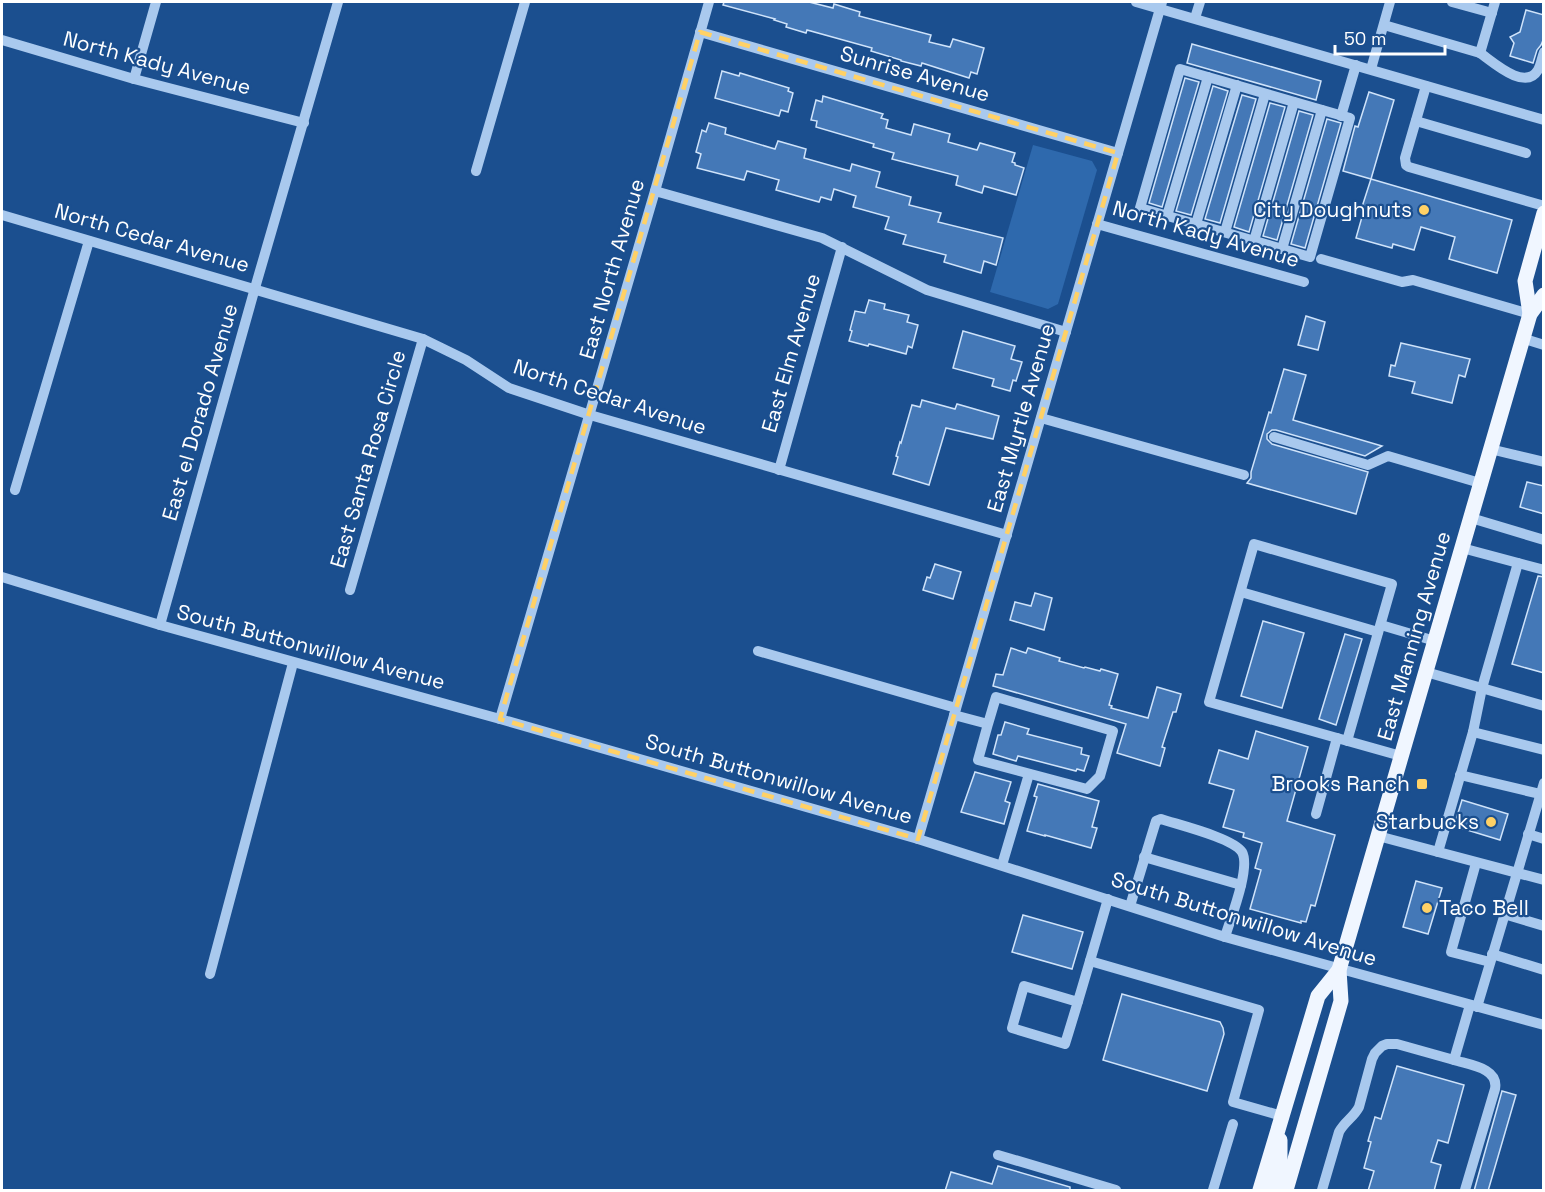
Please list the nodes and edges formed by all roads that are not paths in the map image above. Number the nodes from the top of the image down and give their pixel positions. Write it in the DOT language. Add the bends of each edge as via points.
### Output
graph roads {
  1 [pos="156,2"];
  2 [pos="338,2"];
  3 [pos="525,2"];
  4 [pos="710,2"];
  5 [pos="1136,2"];
  6 [pos="1200,2"];
  7 [pos="1390,2"];
  8 [pos="1452,2"];
  9 [pos="1161,5"];
  10 [pos="1493,7"];
  11 [pos="1195,18"];
  12 [pos="1384,25"];
  13 [pos="700,32"];
  14 [pos="2,40"];
  15 [pos="1480,52"];
  16 [pos="1544,52"];
  17 [pos="1356,65"];
  18 [pos="1371,69"];
  19 [pos="1208,77"];
  20 [pos="134,79"];
  21 [pos="1237,85"];
  22 [pos="1426,86"];
  23 [pos="1265,93"];
  24 [pos="1294,102"];
  25 [pos="1322,110"];
  26 [pos="1341,116"];
  27 [pos="1544,120"];
  28 [pos="1416,121"];
  29 [pos="304,123"];
  30 [pos="1118,153"];
  31 [pos="1526,153"];
  32 [pos="476,171"];
  33 [pos="655,191"];
  34 [pos="1544,206"];
  35 [pos="1544,213"];
  36 [pos="2,215"];
  37 [pos="1167,216"];
  38 [pos="1097,224"];
  39 [pos="1196,224"];
  40 [pos="1225,232"];
  41 [pos="89,241"];
  42 [pos="1254,241"];
  43 [pos="842,247"];
  44 [pos="1282,249"];
  45 [pos="1321,259"];
  46 [pos="1304,282"];
  47 [pos="255,288"];
  48 [pos="1544,295"];
  49 [pos="1530,314"];
  50 [pos="1066,332"];
  51 [pos="423,339"];
  52 [pos="1522,339"];
  53 [pos="1544,345"];
  54 [pos="590,415"];
  55 [pos="1041,418"];
  56 [pos="1274,437"];
  57 [pos="1490,449"];
  58 [pos="1544,462"];
  59 [pos="779,470"];
  60 [pos="1244,475"];
  61 [pos="1480,483"];
  62 [pos="15,490"];
  63 [pos="1470,518"];
  64 [pos="1007,535"];
  65 [pos="1544,540"];
  66 [pos="1462,548"];
  67 [pos="1518,563"];
  68 [pos="1544,570"];
  69 [pos="2,577"];
  70 [pos="350,590"];
  71 [pos="1241,591"];
  72 [pos="160,625"];
  73 [pos="1379,628"];
  74 [pos="1435,641"];
  75 [pos="758,651"];
  76 [pos="293,663"];
  77 [pos="1426,672"];
  78 [pos="1482,688"];
  79 [pos="1544,706"];
  80 [pos="955,711"];
  81 [pos="500,719"];
  82 [pos="988,724"];
  83 [pos="1473,732"];
  84 [pos="1342,739"];
  85 [pos="1544,750"];
  86 [pos="1401,756"];
  87 [pos="1029,774"];
  88 [pos="1460,775"];
  89 [pos="1544,783"];
  90 [pos="1542,795"];
  91 [pos="1316,814"];
  92 [pos="1528,834"];
  93 [pos="1378,836"];
  94 [pos="918,839"];
  95 [pos="1544,839"];
  96 [pos="1438,852"];
  97 [pos="1144,857"];
  98 [pos="1476,863"];
  99 [pos="1002,865"];
  100 [pos="1516,872"];
  101 [pos="1544,880"];
  102 [pos="1241,885"];
  103 [pos="1108,898"];
  104 [pos="1130,906"];
  105 [pos="1504,914"];
  106 [pos="1544,926"];
  107 [pos="1225,937"];
  108 [pos="1491,958"];
  109 [pos="1090,961"];
  110 [pos="1339,970"];
  111 [pos="1544,970"];
  112 [pos="210,974"];
  113 [pos="1078,1002"];
  114 [pos="1473,1006"];
  115 [pos="1544,1025"];
  116 [pos="1454,1060"];
  117 [pos="1280,1121"];
  118 [pos="1233,1124"];
  119 [pos="998,1155"];
  120 [pos="1116,1191"];
  121 [pos="1213,1191"];
  122 [pos="1260,1191"];
  123 [pos="1273,1191"];
  124 [pos="1286,1191"];
  125 [pos="1322,1191"];
  126 [pos="1466,1191"];
  1 -- 20 [label="street"];
  2 -- 29 [label="street, East el Dorado Avenue"];
  3 -- 32 [label="street"];
  4 -- 13 [label="street, East North Avenue"];
  5 -- 9 [label="street"];
  6 -- 11 [label="street"];
  7 -- 12 [label="street"];
  8 -- 10 [label="street"];
  9 -- 11 [label="street"];
  9 -- 30 [label="street, East Myrtle Avenue"];
  10 -- 15 [label="street"];
  11 -- 17 [label="street"];
  12 -- 15 [label="street"];
  12 -- 18 [label="street"];
  13 -- 30 [label="street, Sunrise Avenue"];
  13 -- 33 [label="street, East North Avenue"];
  14 -- 20 [label="street, North Kady Avenue"];
  15 -- 16 [label="street" via="1510,74 1528,77 1538,70"];
  17 -- 18 [label="street"];
  17 -- 26 [label="street"];
  18 -- 22 [label="street"];
  19 -- 21 [label="street"];
  19 -- 37 [label="street"];
  19 -- 37 [label="street" via="1180,69 1140,208"];
  20 -- 29 [label="street, North Kady Avenue"];
  21 -- 23 [label="street"];
  21 -- 39 [label="street"];
  22 -- 27 [label="street"];
  22 -- 28 [label="street"];
  23 -- 24 [label="street"];
  23 -- 40 [label="street"];
  24 -- 25 [label="street"];
  24 -- 42 [label="street"];
  25 -- 26 [label="street"];
  25 -- 44 [label="street"];
  26 -- 44 [label="street" via="1350,118 1310,257"];
  28 -- 31 [label="street"];
  28 -- 34 [label="street" via="1406,165"];
  29 -- 47 [label="street, East el Dorado Avenue"];
  30 -- 38 [label="street, East Myrtle Avenue"];
  33 -- 43 [label="street"];
  33 -- 54 [label="street, East North Avenue"];
  35 -- 49 [label="main road, East Manning Avenue" via="1524,280"];
  36 -- 41 [label="street, North Cedar Avenue"];
  37 -- 39 [label="street"];
  38 -- 46 [label="street, North Kady Avenue"];
  38 -- 50 [label="street, East Myrtle Avenue"];
  39 -- 40 [label="street"];
  40 -- 42 [label="street"];
  41 -- 47 [label="street, North Cedar Avenue"];
  41 -- 62 [label="street"];
  42 -- 44 [label="street"];
  43 -- 50 [label="street" via="927,290"];
  43 -- 59 [label="street, East Elm Avenue"];
  45 -- 49 [label="street" via="1402,282 1413,280"];
  47 -- 51 [label="street, North Cedar Avenue"];
  47 -- 72 [label="street, East el Dorado Avenue"];
  48 -- 49 [label="main road, East Manning Avenue"];
  49 -- 52 [label="main road, East Manning Avenue"];
  50 -- 55 [label="street, East Myrtle Avenue"];
  51 -- 54 [label="street, North Cedar Avenue" via="466,360 509,388"];
  51 -- 70 [label="street, East Santa Rosa Circle"];
  52 -- 53 [label="street"];
  52 -- 57 [label="main road, East Manning Avenue"];
  54 -- 59 [label="street, North Cedar Avenue"];
  54 -- 81 [label="street, East North Avenue"];
  55 -- 60 [label="street"];
  55 -- 64 [label="street, East Myrtle Avenue"];
  56 -- 61 [label="street" via="1368,465 1389,456"];
  57 -- 58 [label="street"];
  57 -- 61 [label="main road, East Manning Avenue"];
  59 -- 64 [label="street, North Cedar Avenue"];
  61 -- 63 [label="main road, East Manning Avenue"];
  63 -- 65 [label="street"];
  63 -- 66 [label="main road, East Manning Avenue"];
  64 -- 80 [label="street, East Myrtle Avenue"];
  66 -- 67 [label="street"];
  66 -- 74 [label="main road, East Manning Avenue"];
  67 -- 68 [label="street"];
  67 -- 78 [label="street"];
  69 -- 72 [label="street, South Buttonwillow Avenue"];
  71 -- 73 [label="street"];
  71 -- 73 [label="street" via="1254,544 1392,584"];
  71 -- 84 [label="street" via="1209,702"];
  72 -- 76 [label="street, South Buttonwillow Avenue"];
  73 -- 74 [label="street"];
  73 -- 84 [label="street"];
  74 -- 77 [label="main road, East Manning Avenue"];
  75 -- 80 [label="street"];
  76 -- 81 [label="street, South Buttonwillow Avenue"];
  76 -- 112 [label="street"];
  77 -- 78 [label="street"];
  77 -- 86 [label="main road, East Manning Avenue"];
  78 -- 79 [label="street"];
  78 -- 83 [label="street"];
  80 -- 82 [label="street"];
  80 -- 94 [label="street, East Myrtle Avenue"];
  81 -- 94 [label="street, South Buttonwillow Avenue"];
  82 -- 87 [label="street" via="978,760"];
  82 -- 87 [label="street" via="996,697 1113,731 1101,776 1087,789"];
  83 -- 85 [label="street"];
  83 -- 88 [label="street"];
  84 -- 86 [label="street"];
  84 -- 91 [label="street"];
  86 -- 93 [label="main road, East Manning Avenue"];
  87 -- 99 [label="street"];
  88 -- 90 [label="street"];
  88 -- 96 [label="street"];
  89 -- 90 [label="street"];
  90 -- 92 [label="street"];
  92 -- 95 [label="street"];
  92 -- 100 [label="street"];
  93 -- 96 [label="street"];
  93 -- 110 [label="main road, East Manning Avenue"];
  94 -- 99 [label="street, South Buttonwillow Avenue"];
  96 -- 98 [label="street"];
  97 -- 102 [label="street"];
  97 -- 102 [label="street" via="1156,821 1161,819 1234,844 1243,853"];
  97 -- 104 [label="street"];
  98 -- 100 [label="street"];
  98 -- 108 [label="street" via="1450,952"];
  99 -- 103 [label="street, South Buttonwillow Avenue"];
  100 -- 101 [label="street"];
  100 -- 105 [label="street"];
  102 -- 107 [label="street"];
  103 -- 104 [label="street, South Buttonwillow Avenue"];
  103 -- 109 [label="street"];
  104 -- 107 [label="street, South Buttonwillow Avenue"];
  105 -- 106 [label="street"];
  105 -- 108 [label="street"];
  107 -- 110 [label="street, South Buttonwillow Avenue"];
  108 -- 111 [label="street"];
  108 -- 114 [label="street"];
  109 -- 113 [label="street"];
  109 -- 117 [label="street" via="1259,1010 1233,1102"];
  110 -- 114 [label="street, South Buttonwillow Avenue"];
  110 -- 117 [label="main road, East Manning Avenue" via="1318,996"];
  110 -- 124 [label="main road, East Manning Avenue" via="1341,1001"];
  113 -- 113 [label="street" via="1065,1044 1012,1028 1024,986"];
  114 -- 115 [label="street, South Buttonwillow Avenue"];
  114 -- 116 [label="street"];
  116 -- 125 [label="street" via="1397,1044 1378,1049 1359,1107 1339,1132"];
  116 -- 126 [label="street" via="1487,1070 1496,1081"];
  117 -- 122 [label="main road, East Manning Avenue"];
  117 -- 123 [label="main road" via="1280,1165"];
  118 -- 121 [label="street"];
  119 -- 120 [label="street"];
}
